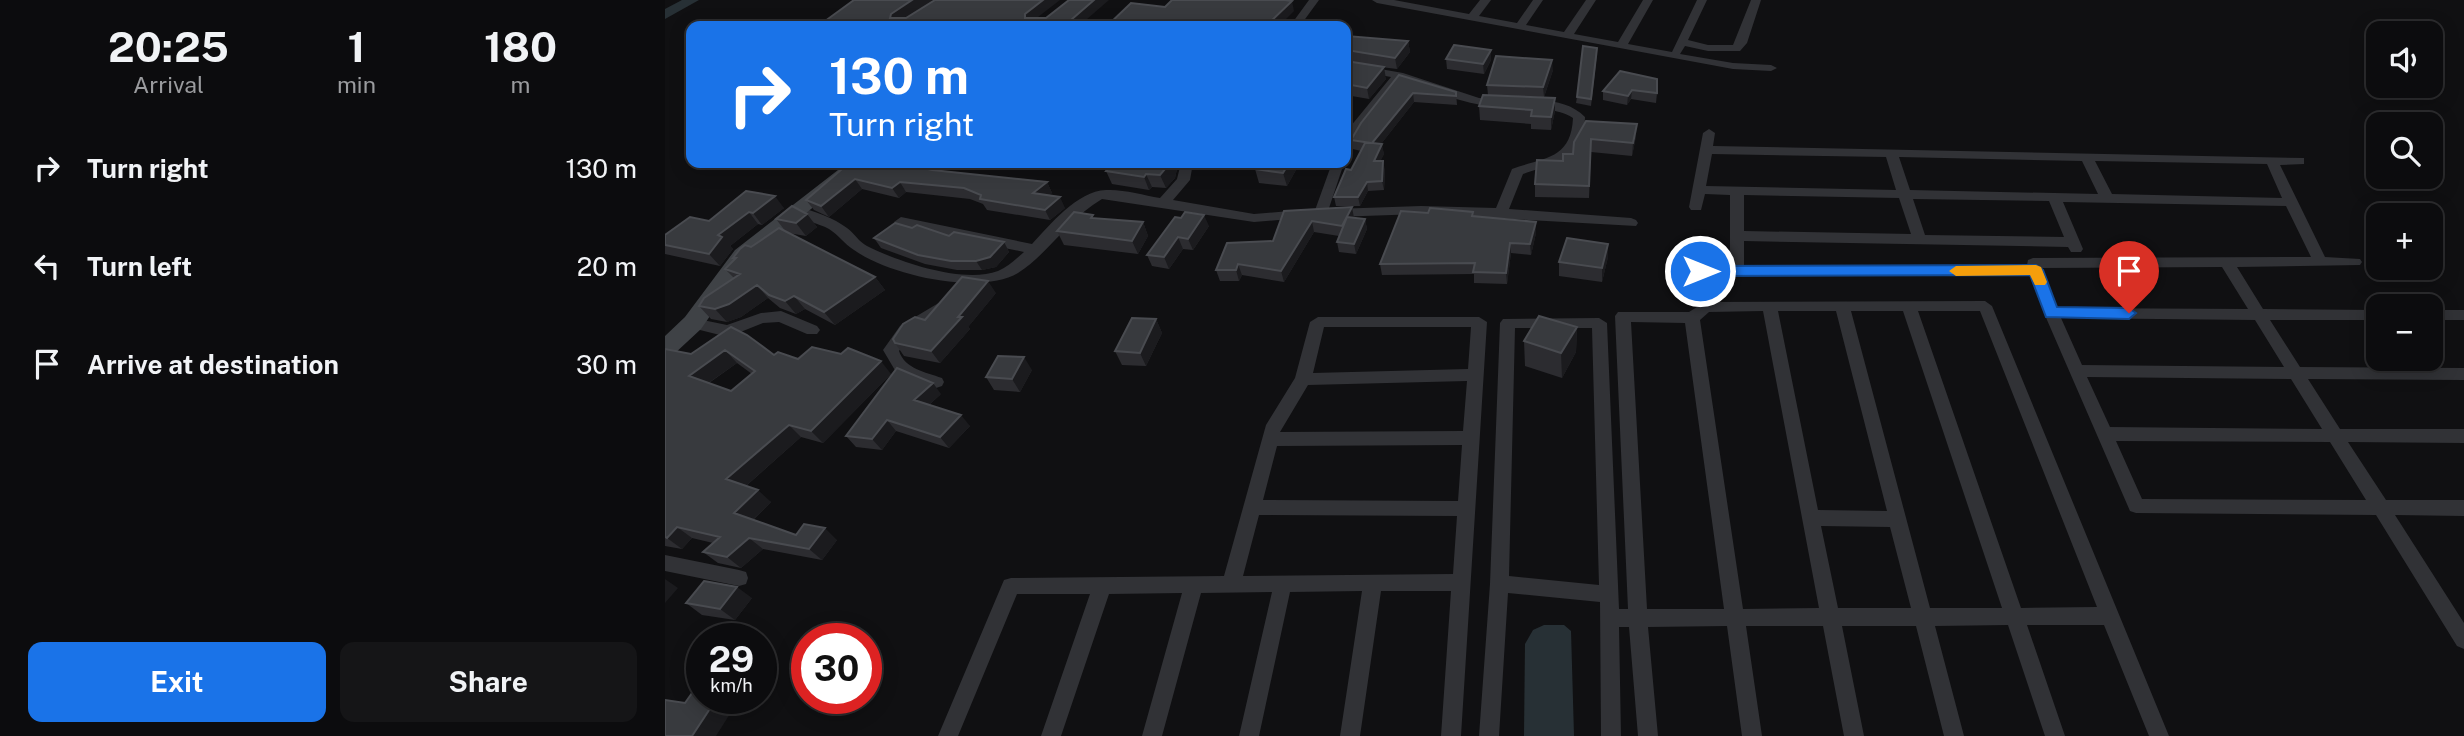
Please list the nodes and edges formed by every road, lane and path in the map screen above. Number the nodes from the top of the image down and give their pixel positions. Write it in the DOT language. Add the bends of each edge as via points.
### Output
graph roads {
  1 [pos="1314,0"];
  2 [pos="1377,0"];
  3 [pos="1486,0"];
  4 [pos="1538,0"];
  5 [pos="1591,0"];
  6 [pos="1648,0"];
  7 [pos="1702,0"];
  8 [pos="1756,0"];
  9 [pos="1420,4"];
  10 [pos="1472,17"];
  11 [pos="1299,21"];
  12 [pos="1520,26"];
  13 [pos="1568,34"];
  14 [pos="1682,42"];
  15 [pos="1621,46"];
  16 [pos="1674,56"];
  17 [pos="1351,66"];
  18 [pos="1771,68"];
  19 [pos="1399,75"];
  20 [pos="1709,133"];
  21 [pos="1351,136"];
  22 [pos="1706,150"];
  23 [pos="1891,153"];
  24 [pos="2086,157"];
  25 [pos="2271,160"];
  26 [pos="2299,161"];
  27 [pos="847,168"];
  28 [pos="1186,168"];
  29 [pos="1336,168"];
  30 [pos="1700,190"];
  31 [pos="1737,191"];
  32 [pos="1904,194"];
  33 [pos="2054,197"];
  34 [pos="2108,198"];
  35 [pos="2291,202"];
  36 [pos="1163,203"];
  37 [pos="1696,207"];
  38 [pos="798,211"];
  39 [pos="1321,213"];
  40 [pos="1501,213"];
  41 [pos="901,222"];
  42 [pos="1631,223"];
  43 [pos="1737,236"];
  44 [pos="1919,239"];
  45 [pos="2073,242"];
  46 [pos="1032,250"];
  47 [pos="2082,262"];
  48 [pos="2226,262"];
  49 [pos="2321,262"];
  50 [pos="2355,262"];
  51 [pos="2036,270"];
  52 [pos="1700,271"];
  53 [pos="1737,271"];
  54 [pos="957,278"];
  55 [pos="1769,306"];
  56 [pos="1842,306"];
  57 [pos="1909,306"];
  58 [pos="2051,313"];
  59 [pos="2258,314"];
  60 [pos="2366,315"];
  61 [pos="2443,315"];
  62 [pos="2464,315"];
  63 [pos="1692,318"];
  64 [pos="693,323"];
  65 [pos="812,330"];
  66 [pos="665,349"];
  67 [pos="2077,371"];
  68 [pos="2295,373"];
  69 [pos="2464,374"];
  70 [pos="1476,375"];
  71 [pos="1303,379"];
  72 [pos="936,382"];
  73 [pos="2105,434"];
  74 [pos="2335,436"];
  75 [pos="2464,436"];
  76 [pos="1471,438"];
  77 [pos="1270,439"];
  78 [pos="1252,507"];
  79 [pos="2381,508"];
  80 [pos="2464,508"];
  81 [pos="1467,509"];
  82 [pos="1811,518"];
  83 [pos="1896,519"];
  84 [pos="665,563"];
  85 [pos="739,578"];
  86 [pos="1373,582"];
  87 [pos="1462,582"];
  88 [pos="1283,583"];
  89 [pos="1194,584"];
  90 [pos="1231,584"];
  91 [pos="1499,584"];
  92 [pos="1102,585"];
  93 [pos="1609,594"];
  94 [pos="2111,616"];
  95 [pos="1736,617"];
  96 [pos="1830,617"];
  97 [pos="1921,617"];
  98 [pos="2015,617"];
  99 [pos="1610,618"];
  100 [pos="1638,618"];
  101 [pos="2464,640"];
  102 [pos="948,736"];
  103 [pos="1051,736"];
  104 [pos="1152,736"];
  105 [pos="1249,736"];
  106 [pos="1350,736"];
  107 [pos="1451,736"];
  108 [pos="1489,736"];
  109 [pos="1611,736"];
  110 [pos="1648,736"];
  111 [pos="1752,736"];
  112 [pos="1854,736"];
  113 [pos="1954,736"];
  114 [pos="2055,736"];
  115 [pos="2159,736"];
  1 -- 11 [label="street"];
  2 -- 9 [label="street"];
  3 -- 10 [label="street"];
  4 -- 12 [label="street"];
  5 -- 13 [label="street"];
  6 -- 15 [label="street"];
  7 -- 14 [label="street"];
  8 -- 14 [label="street" via="1737,49"];
  9 -- 10 [label="street"];
  10 -- 12 [label="street"];
  12 -- 13 [label="street"];
  13 -- 15 [label="street"];
  14 -- 16 [label="street"];
  15 -- 16 [label="street"];
  16 -- 18 [label="street"];
  17 -- 19 [label="street"];
  19 -- 21 [label="street"];
  19 -- 40 [label="street" via="1478,101 1557,104 1579,117 1572,148 1565,157 1517,172"];
  20 -- 22 [label="street"];
  22 -- 23 [label="street"];
  22 -- 30 [label="street"];
  23 -- 24 [label="street"];
  23 -- 32 [label="street"];
  24 -- 25 [label="street"];
  24 -- 34 [label="street"];
  25 -- 26 [label="street"];
  25 -- 35 [label="street"];
  27 -- 38 [label="main road"];
  28 -- 36 [label="street" via="1183,180"];
  29 -- 39 [label="street"];
  30 -- 31 [label="street"];
  30 -- 37 [label="street"];
  31 -- 32 [label="street"];
  31 -- 43 [label="street"];
  32 -- 33 [label="street"];
  32 -- 44 [label="street"];
  33 -- 34 [label="street"];
  33 -- 45 [label="street"];
  34 -- 35 [label="street"];
  35 -- 49 [label="street"];
  36 -- 39 [label="street" via="1254,218"];
  36 -- 46 [label="street" via="1099,195"];
  38 -- 54 [label="street" via="842,231 858,247 922,272"];
  38 -- 64 [label="main road" via="742,255"];
  39 -- 40 [label="street"];
  40 -- 42 [label="street"];
  41 -- 46 [label="street"];
  43 -- 44 [label="street"];
  43 -- 53 [label="street"];
  44 -- 45 [label="street"];
  45 -- 47 [label="street"];
  46 -- 54 [label="street" via="1013,270 999,276"];
  47 -- 48 [label="street"];
  47 -- 51 [label="street" via="2033,262"];
  48 -- 49 [label="street"];
  48 -- 59 [label="street"];
  49 -- 50 [label="street"];
  51 -- 53 [label="street"];
  51 -- 58 [label="street"];
  52 -- 53 [label="street"];
  54 -- 72 [label="street" via="948,303 905,330 891,350 898,366"];
  55 -- 56 [label="street"];
  55 -- 63 [label="street" via="1705,307"];
  55 -- 82 [label="street"];
  56 -- 57 [label="street"];
  56 -- 83 [label="street"];
  57 -- 94 [label="street" via="1985,306"];
  57 -- 98 [label="street"];
  58 -- 59 [label="street"];
  58 -- 67 [label="street"];
  59 -- 60 [label="street"];
  59 -- 68 [label="street"];
  61 -- 62 [label="street"];
  63 -- 95 [label="street"];
  63 -- 100 [label="street" via="1623,316"];
  64 -- 65 [label="street" via="728,331 761,318 781,316"];
  64 -- 66 [label="main road"];
  67 -- 68 [label="street"];
  67 -- 73 [label="street"];
  68 -- 69 [label="street"];
  68 -- 74 [label="street"];
  70 -- 71 [label="street"];
  70 -- 71 [label="street" via="1479,322 1318,322"];
  70 -- 76 [label="street"];
  71 -- 77 [label="street"];
  73 -- 74 [label="street"];
  73 -- 79 [label="street" via="2136,506"];
  74 -- 75 [label="street"];
  74 -- 79 [label="street"];
  76 -- 77 [label="street"];
  76 -- 81 [label="street"];
  77 -- 78 [label="street"];
  78 -- 81 [label="street"];
  78 -- 90 [label="street"];
  79 -- 80 [label="street"];
  79 -- 101 [label="street"];
  81 -- 87 [label="street"];
  82 -- 83 [label="street"];
  82 -- 96 [label="street"];
  83 -- 97 [label="street"];
  84 -- 85 [label="street"];
  86 -- 87 [label="street"];
  86 -- 88 [label="street"];
  86 -- 106 [label="street"];
  87 -- 107 [label="street"];
  88 -- 90 [label="street"];
  88 -- 105 [label="street"];
  89 -- 90 [label="street"];
  89 -- 92 [label="street"];
  89 -- 104 [label="street"];
  91 -- 93 [label="street"];
  91 -- 93 [label="street" via="1508,323 1599,323"];
  91 -- 108 [label="street"];
  92 -- 102 [label="street" via="1011,586"];
  92 -- 103 [label="street"];
  93 -- 99 [label="street"];
  94 -- 98 [label="street"];
  94 -- 115 [label="street"];
  95 -- 96 [label="street"];
  95 -- 100 [label="street"];
  95 -- 111 [label="street"];
  96 -- 97 [label="street"];
  96 -- 112 [label="street"];
  97 -- 98 [label="street"];
  97 -- 113 [label="street"];
  98 -- 114 [label="street"];
  99 -- 100 [label="street"];
  99 -- 109 [label="street"];
  100 -- 110 [label="street"];
}
